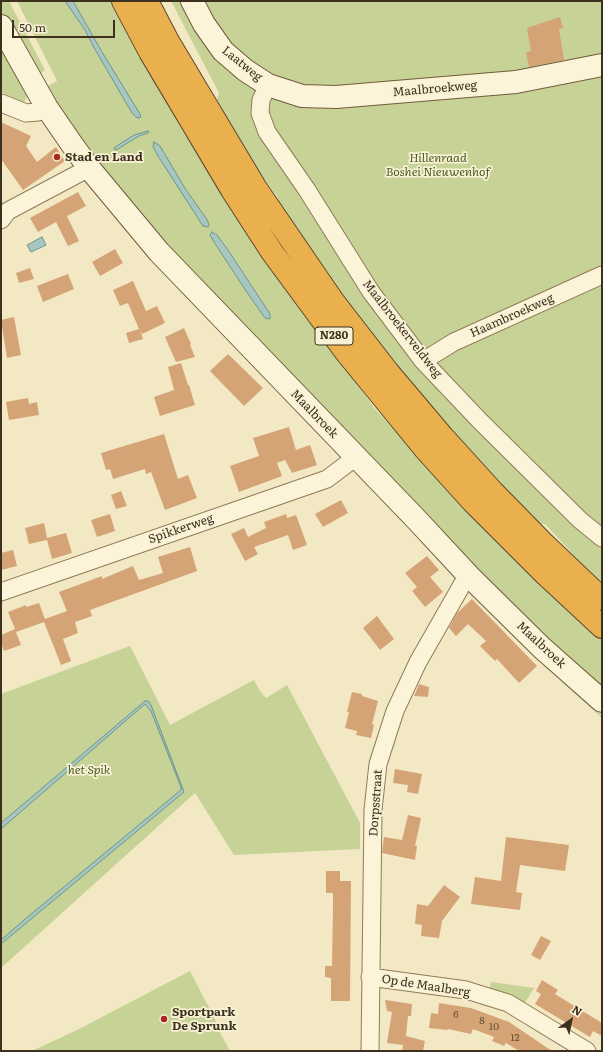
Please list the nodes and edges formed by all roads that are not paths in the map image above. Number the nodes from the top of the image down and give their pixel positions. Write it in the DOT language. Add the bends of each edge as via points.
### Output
graph roads {
  1 [pos="122,1"];
  2 [pos="147,1"];
  3 [pos="192,1"];
  4 [pos="1,26"];
  5 [pos="602,65"];
  6 [pos="268,85"];
  7 [pos="1,103"];
  8 [pos="47,108"];
  9 [pos="89,168"];
  10 [pos="1,220"];
  11 [pos="602,275"];
  12 [pos="423,361"];
  13 [pos="356,457"];
  14 [pos="602,538"];
  15 [pos="469,576"];
  16 [pos="1,592"];
  17 [pos="602,599"];
  18 [pos="602,627"];
  19 [pos="602,701"];
  20 [pos="370,977"];
  21 [pos="370,1051"];
  22 [pos="587,1051"];
  1 -- 18 [label="highway, N280" via="232,190 272,252 341,345 425,449 474,502"];
  2 -- 17 [label="highway, N280" via="169,43 255,187 333,301 443,437 537,537"];
  3 -- 6 [label="street, Laatweg" via="223,51"];
  4 -- 8 [label="street, Maalbroek"];
  5 -- 6 [label="street, Maalbroekweg" via="516,82 336,97 302,96"];
  6 -- 12 [label="street, Maalbroekerveldweg" via="261,100 260,113 267,132 307,190 370,292"];
  7 -- 8 [label="street" via="26,114"];
  8 -- 9 [label="street, Maalbroek"];
  9 -- 10 [label="street" via="8,211"];
  9 -- 13 [label="street, Maalbroek" via="159,252"];
  11 -- 12 [label="street, Haambroekweg" via="454,342"];
  12 -- 14 [label="street, Maalbroekerveldweg" via="580,520"];
  13 -- 15 [label="street, Maalbroek"];
  13 -- 16 [label="street, Spikkerweg" via="327,479"];
  15 -- 19 [label="street, Maalbroek" via="542,648"];
  15 -- 20 [label="street, Dorpsstraat" via="418,662 395,711 378,764 373,810"];
  20 -- 21 [label="street, Dorpsstraat"];
  20 -- 22 [label="street, Op de Maalberg" via="466,990 508,1003"];
}
